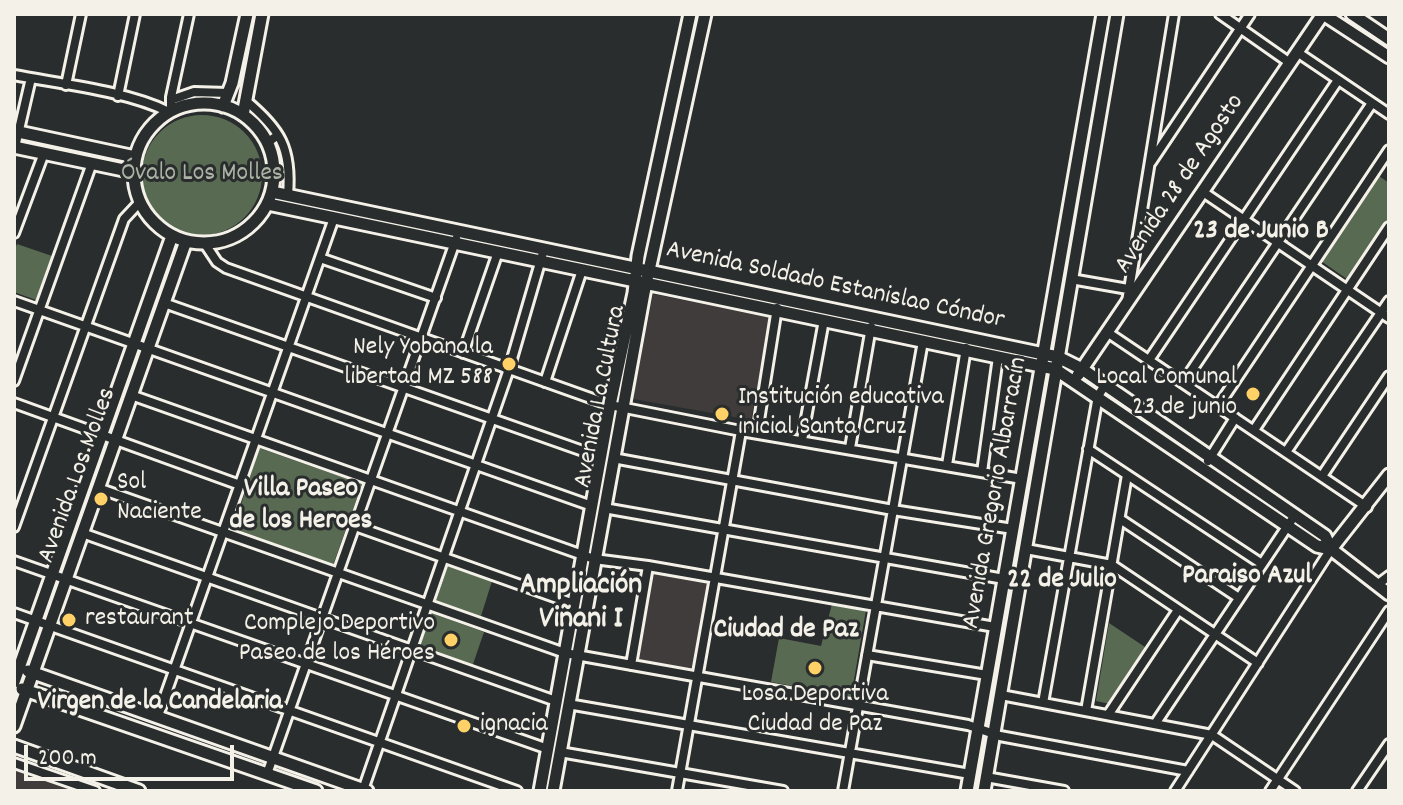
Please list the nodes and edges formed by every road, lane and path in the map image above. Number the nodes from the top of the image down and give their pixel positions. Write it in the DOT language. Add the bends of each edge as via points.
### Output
graph roads {
  1 [pos="81,14"];
  2 [pos="135,14"];
  3 [pos="189,14"];
  4 [pos="247,14"];
  5 [pos="262,14"];
  6 [pos="690,14"];
  7 [pos="705,14"];
  8 [pos="1103,14"];
  9 [pos="1117,14"];
  10 [pos="1174,14"];
  11 [pos="1220,14"];
  12 [pos="1250,14"];
  13 [pos="1323,14"];
  14 [pos="1352,14"];
  15 [pos="1240,28"];
  16 [pos="686,32"];
  17 [pos="701,35"];
  18 [pos="1389,39"];
  19 [pos="1389,57"];
  20 [pos="1294,58"];
  21 [pos="14,75"];
  22 [pos="31,78"];
  23 [pos="1338,80"];
  24 [pos="66,85"];
  25 [pos="228,93"];
  26 [pos="118,96"];
  27 [pos="245,100"];
  28 [pos="1372,103"];
  29 [pos="223,106"];
  30 [pos="171,108"];
  31 [pos="1389,114"];
  32 [pos="243,115"];
  33 [pos="16,132"];
  34 [pos="278,135"];
  35 [pos="267,143"];
  36 [pos="15,147"];
  37 [pos="1389,150"];
  38 [pos="44,153"];
  39 [pos="135,157"];
  40 [pos="92,163"];
  41 [pos="1148,166"];
  42 [pos="133,172"];
  43 [pos="1203,192"];
  44 [pos="288,195"];
  45 [pos="270,198"];
  46 [pos="139,203"];
  47 [pos="334,218"];
  48 [pos="1244,219"];
  49 [pos="1389,227"];
  50 [pos="14,233"];
  51 [pos="172,236"];
  52 [pos="457,237"];
  53 [pos="186,241"];
  54 [pos="1278,243"];
  55 [pos="205,244"];
  56 [pos="498,252"];
  57 [pos="542,255"];
  58 [pos="320,258"];
  59 [pos="1312,265"];
  60 [pos="582,270"];
  61 [pos="642,276"];
  62 [pos="1071,279"];
  63 [pos="1128,289"];
  64 [pos="1346,289"];
  65 [pos="306,298"];
  66 [pos="436,298"];
  67 [pos="14,301"];
  68 [pos="1389,301"];
  69 [pos="164,303"];
  70 [pos="1127,303"];
  71 [pos="778,304"];
  72 [pos="39,310"];
  73 [pos="1385,315"];
  74 [pos="824,320"];
  75 [pos="872,324"];
  76 [pos="86,327"];
  77 [pos="1107,332"];
  78 [pos="421,339"];
  79 [pos="923,341"];
  80 [pos="133,344"];
  81 [pos="967,344"];
  82 [pos="289,347"];
  83 [pos="148,349"];
  84 [pos="14,350"];
  85 [pos="24,353"];
  86 [pos="463,353"];
  87 [pos="998,357"];
  88 [pos="1043,359"];
  89 [pos="1149,360"];
  90 [pos="1057,363"];
  91 [pos="509,369"];
  92 [pos="1082,369"];
  93 [pos="1389,376"];
  94 [pos="1075,380"];
  95 [pos="14,381"];
  96 [pos="545,382"];
  97 [pos="1183,383"];
  98 [pos="1105,385"];
  99 [pos="404,388"];
  100 [pos="272,393"];
  101 [pos="131,395"];
  102 [pos="1098,396"];
  103 [pos="14,403"];
  104 [pos="610,405"];
  105 [pos="1218,406"];
  106 [pos="623,407"];
  107 [pos="53,417"];
  108 [pos="1235,418"];
  109 [pos="491,419"];
  110 [pos="1254,430"];
  111 [pos="741,431"];
  112 [pos="757,433"];
  113 [pos="388,434"];
  114 [pos="101,435"];
  115 [pos="256,439"];
  116 [pos="115,440"];
  117 [pos="802,440"];
  118 [pos="850,448"];
  119 [pos="1088,449"];
  120 [pos="1286,452"];
  121 [pos="600,457"];
  122 [pos="903,457"];
  123 [pos="1211,457"];
  124 [pos="613,458"];
  125 [pos="475,465"];
  126 [pos="947,465"];
  127 [pos="1203,468"];
  128 [pos="982,472"];
  129 [pos="1127,475"];
  130 [pos="1389,475"];
  131 [pos="1322,476"];
  132 [pos="1022,479"];
  133 [pos="371,480"];
  134 [pos="732,480"];
  135 [pos="240,485"];
  136 [pos="98,488"];
  137 [pos="598,507"];
  138 [pos="1367,507"];
  139 [pos="893,510"];
  140 [pos="459,511"];
  141 [pos="1120,519"];
  142 [pos="1292,520"];
  143 [pos="355,526"];
  144 [pos="14,527"];
  145 [pos="723,529"];
  146 [pos="1013,529"];
  147 [pos="223,532"];
  148 [pos="82,533"];
  149 [pos="1026,549"];
  150 [pos="1331,549"];
  151 [pos="442,557"];
  152 [pos="588,557"];
  153 [pos="885,557"];
  154 [pos="1068,557"];
  155 [pos="14,561"];
  156 [pos="1262,564"];
  157 [pos="1112,565"];
  158 [pos="648,566"];
  159 [pos="338,573"];
  160 [pos="52,574"];
  161 [pos="1389,576"];
  162 [pos="207,578"];
  163 [pos="715,578"];
  164 [pos="66,579"];
  165 [pos="1004,579"];
  166 [pos="1377,585"];
  167 [pos="1389,594"];
  168 [pos="1239,598"];
  169 [pos="426,604"];
  170 [pos="574,604"];
  171 [pos="876,607"];
  172 [pos="1178,610"];
  173 [pos="1389,611"];
  174 [pos="14,613"];
  175 [pos="322,618"];
  176 [pos="35,621"];
  177 [pos="191,623"];
  178 [pos="49,626"];
  179 [pos="995,627"];
  180 [pos="1215,634"];
  181 [pos="410,649"];
  182 [pos="571,654"];
  183 [pos="867,655"];
  184 [pos="1258,663"];
  185 [pos="306,664"];
  186 [pos="631,665"];
  187 [pos="16,666"];
  188 [pos="174,670"];
  189 [pos="33,672"];
  190 [pos="987,675"];
  191 [pos="698,676"];
  192 [pos="14,684"];
  193 [pos="26,690"];
  194 [pos="395,695"];
  195 [pos="1001,695"];
  196 [pos="562,703"];
  197 [pos="1043,703"];
  198 [pos="858,704"];
  199 [pos="290,710"];
  200 [pos="1086,711"];
  201 [pos="1108,715"];
  202 [pos="158,716"];
  203 [pos="1155,724"];
  204 [pos="690,725"];
  205 [pos="14,726"];
  206 [pos="977,729"];
  207 [pos="994,734"];
  208 [pos="1212,735"];
  209 [pos="379,742"];
  210 [pos="1389,744"];
  211 [pos="14,746"];
  212 [pos="554,751"];
  213 [pos="850,752"];
  214 [pos="272,758"];
  215 [pos="14,763"];
  216 [pos="1188,771"];
  217 [pos="681,773"];
  218 [pos="267,774"];
  219 [pos="970,774"];
  220 [pos="986,777"];
  221 [pos="1277,780"];
  222 [pos="365,790"];
  223 [pos="95,791"];
  224 [pos="139,791"];
  225 [pos="316,791"];
  226 [pos="517,791"];
  227 [pos="540,791"];
  228 [pos="553,791"];
  229 [pos="677,791"];
  230 [pos="783,791"];
  231 [pos="843,791"];
  232 [pos="967,791"];
  233 [pos="984,791"];
  234 [pos="1064,791"];
  235 [pos="1175,791"];
  236 [pos="1270,791"];
  237 [pos="1295,791"];
  238 [pos="1357,791"];
  1 -- 24 [label="street"];
  2 -- 26 [label="street"];
  3 -- 30 [label="street"];
  4 -- 25 [label="street"];
  5 -- 27 [label="street"];
  6 -- 16 [label="street, Avenida La Cultura"];
  7 -- 17 [label="street, Avenida La Cultura"];
  8 -- 88 [label="street, Avenida Gregorio Albarracín"];
  9 -- 62 [label="street, Avenida Gregorio Albarracín"];
  10 -- 41 [label="street"];
  11 -- 15 [label="street"];
  12 -- 15 [label="street"];
  13 -- 19 [label="street"];
  13 -- 20 [label="street, Avenida 28 de Agosto"];
  14 -- 18 [label="street"];
  15 -- 20 [label="street"];
  15 -- 41 [label="street"];
  16 -- 17 [label="street"];
  16 -- 61 [label="street, Avenida La Cultura"];
  17 -- 61 [label="street, Avenida La Cultura"];
  20 -- 23 [label="street"];
  20 -- 43 [label="street, Avenida 28 de Agosto"];
  21 -- 22 [label="street"];
  22 -- 24 [label="street"];
  22 -- 33 [label="street"];
  23 -- 28 [label="street"];
  23 -- 48 [label="street"];
  24 -- 26 [label="street"];
  25 -- 29 [label="street"];
  25 -- 30 [label="street" via="194,92"];
  26 -- 30 [label="street"];
  27 -- 32 [label="street"];
  27 -- 34 [label="street"];
  28 -- 31 [label="street"];
  28 -- 54 [label="street"];
  29 -- 30 [label="street"];
  29 -- 32 [label="street"];
  30 -- 39 [label="street" via="151,126"];
  32 -- 35 [label="street"];
  33 -- 36 [label="street"];
  33 -- 39 [label="street"];
  34 -- 35 [label="street"];
  34 -- 44 [label="street" via="290,169"];
  35 -- 45 [label="street" via="275,175"];
  36 -- 38 [label="street"];
  37 -- 59 [label="street"];
  38 -- 40 [label="street"];
  38 -- 50 [label="street"];
  39 -- 42 [label="street"];
  40 -- 42 [label="street"];
  40 -- 72 [label="street"];
  41 -- 63 [label="street"];
  42 -- 46 [label="street"];
  43 -- 48 [label="street"];
  43 -- 70 [label="street, Avenida 28 de Agosto"];
  44 -- 45 [label="street, Avenida Soldado Estanislao Cóndor"];
  44 -- 52 [label="street, Avenida Soldado Estanislao Cóndor"];
  45 -- 47 [label="street, Avenida Soldado Estanislao Cóndor"];
  45 -- 55 [label="street" via="242,233"];
  46 -- 51 [label="street"];
  46 -- 76 [label="street" via="124,219"];
  47 -- 52 [label="street, Avenida Soldado Estanislao Cóndor"];
  47 -- 58 [label="street"];
  48 -- 54 [label="street"];
  48 -- 89 [label="street"];
  49 -- 64 [label="street"];
  51 -- 53 [label="street"];
  51 -- 80 [label="street, Avenida Los Molles"];
  52 -- 56 [label="street, Avenida Soldado Estanislao Cóndor"];
  52 -- 57 [label="street, Avenida Soldado Estanislao Cóndor"];
  52 -- 66 [label="street"];
  53 -- 55 [label="street"];
  53 -- 69 [label="street, Avenida Los Molles"];
  54 -- 59 [label="street"];
  54 -- 97 [label="street"];
  55 -- 65 [label="street" via="226,268"];
  56 -- 57 [label="street, Avenida Soldado Estanislao Cóndor"];
  56 -- 86 [label="street"];
  57 -- 60 [label="street, Avenida Soldado Estanislao Cóndor"];
  57 -- 61 [label="street, Avenida Soldado Estanislao Cóndor"];
  57 -- 91 [label="street"];
  58 -- 65 [label="street"];
  58 -- 66 [label="street"];
  59 -- 64 [label="street"];
  59 -- 105 [label="street"];
  60 -- 61 [label="street, Avenida Soldado Estanislao Cóndor"];
  60 -- 96 [label="street"];
  61 -- 71 [label="street, Avenida Soldado Estanislao Cóndor"];
  61 -- 104 [label="street, Avenida La Cultura"];
  61 -- 106 [label="street, Avenida La Cultura"];
  62 -- 63 [label="street"];
  62 -- 90 [label="street, Avenida Gregorio Albarracín"];
  63 -- 70 [label="street"];
  64 -- 73 [label="street"];
  64 -- 110 [label="street"];
  65 -- 78 [label="street"];
  65 -- 82 [label="street"];
  66 -- 78 [label="street"];
  67 -- 72 [label="street"];
  68 -- 73 [label="street"];
  69 -- 82 [label="street"];
  69 -- 83 [label="street, Avenida Los Molles"];
  70 -- 77 [label="street, Avenida 28 de Agosto"];
  71 -- 74 [label="street, Avenida Soldado Estanislao Cóndor"];
  71 -- 75 [label="street, Avenida Soldado Estanislao Cóndor"];
  71 -- 112 [label="street"];
  72 -- 76 [label="street"];
  72 -- 85 [label="street"];
  73 -- 120 [label="street"];
  74 -- 75 [label="street, Avenida Soldado Estanislao Cóndor"];
  74 -- 117 [label="street"];
  75 -- 79 [label="street, Avenida Soldado Estanislao Cóndor"];
  75 -- 81 [label="street, Avenida Soldado Estanislao Cóndor"];
  75 -- 118 [label="street"];
  76 -- 80 [label="street"];
  76 -- 107 [label="street"];
  77 -- 89 [label="street"];
  77 -- 92 [label="street, Avenida 28 de Agosto"];
  78 -- 86 [label="street"];
  78 -- 99 [label="street"];
  79 -- 81 [label="street, Avenida Soldado Estanislao Cóndor"];
  79 -- 122 [label="street"];
  80 -- 83 [label="street"];
  80 -- 114 [label="street, Avenida Los Molles"];
  81 -- 87 [label="street, Avenida Soldado Estanislao Cóndor"];
  81 -- 88 [label="street, Avenida Soldado Estanislao Cóndor"];
  81 -- 126 [label="street"];
  82 -- 99 [label="street"];
  82 -- 100 [label="street"];
  83 -- 100 [label="street"];
  83 -- 101 [label="street, Avenida Los Molles"];
  84 -- 85 [label="street"];
  85 -- 95 [label="street"];
  86 -- 91 [label="street"];
  87 -- 88 [label="street, Avenida Soldado Estanislao Cóndor"];
  87 -- 128 [label="street"];
  88 -- 90 [label="street, Avenida Soldado Estanislao Cóndor"];
  88 -- 132 [label="street, Avenida Gregorio Albarracín"];
  89 -- 97 [label="street"];
  90 -- 92 [label="street, Avenida Soldado Estanislao Cóndor"];
  90 -- 94 [label="street, Avenida Soldado Estanislao Cóndor"];
  90 -- 149 [label="street, Avenida Gregorio Albarracín"];
  91 -- 96 [label="street"];
  91 -- 109 [label="street"];
  92 -- 94 [label="street, Avenida 28 de Agosto"];
  92 -- 98 [label="street, Avenida Soldado Estanislao Cóndor"];
  93 -- 131 [label="street"];
  94 -- 102 [label="street, Avenida Soldado Estanislao Cóndor"];
  96 -- 104 [label="street"];
  97 -- 105 [label="street"];
  98 -- 102 [label="street"];
  98 -- 123 [label="street, Avenida Soldado Estanislao Cóndor"];
  99 -- 109 [label="street"];
  99 -- 113 [label="street"];
  100 -- 113 [label="street"];
  100 -- 115 [label="street"];
  101 -- 115 [label="street"];
  101 -- 116 [label="street, Avenida Los Molles"];
  102 -- 119 [label="street"];
  102 -- 127 [label="street, Avenida Soldado Estanislao Cóndor"];
  103 -- 107 [label="street"];
  104 -- 106 [label="street"];
  104 -- 121 [label="street, Avenida La Cultura"];
  105 -- 108 [label="street"];
  106 -- 111 [label="street"];
  106 -- 124 [label="street, Avenida La Cultura"];
  107 -- 114 [label="street"];
  107 -- 144 [label="street"];
  108 -- 110 [label="street"];
  108 -- 123 [label="street"];
  109 -- 121 [label="street"];
  109 -- 125 [label="street"];
  110 -- 120 [label="street"];
  111 -- 112 [label="street"];
  111 -- 134 [label="street"];
  112 -- 117 [label="street"];
  113 -- 125 [label="street"];
  113 -- 133 [label="street"];
  114 -- 116 [label="street"];
  114 -- 160 [label="street, Avenida Los Molles"];
  115 -- 133 [label="street"];
  115 -- 135 [label="street"];
  116 -- 135 [label="street"];
  116 -- 136 [label="street, Avenida Los Molles"];
  117 -- 118 [label="street"];
  118 -- 122 [label="street"];
  119 -- 129 [label="street"];
  119 -- 154 [label="street"];
  120 -- 131 [label="street"];
  121 -- 137 [label="street, Avenida La Cultura"];
  122 -- 126 [label="street"];
  122 -- 139 [label="street"];
  123 -- 127 [label="street"];
  123 -- 142 [label="street, Avenida Soldado Estanislao Cóndor"];
  124 -- 134 [label="street"];
  124 -- 137 [label="street, Avenida La Cultura"];
  125 -- 137 [label="street"];
  125 -- 140 [label="street"];
  126 -- 128 [label="street"];
  127 -- 142 [label="street, Avenida Soldado Estanislao Cóndor"];
  128 -- 132 [label="street"];
  129 -- 141 [label="street"];
  129 -- 156 [label="street"];
  130 -- 138 [label="street"];
  131 -- 138 [label="street"];
  132 -- 146 [label="street, Avenida Gregorio Albarracín"];
  133 -- 140 [label="street"];
  133 -- 143 [label="street"];
  134 -- 139 [label="street"];
  134 -- 145 [label="street"];
  135 -- 147 [label="street"];
  136 -- 147 [label="street"];
  136 -- 148 [label="street, Avenida Los Molles"];
  137 -- 145 [label="street"];
  137 -- 152 [label="street, Avenida La Cultura"];
  138 -- 150 [label="street"];
  139 -- 146 [label="street"];
  139 -- 153 [label="street"];
  140 -- 151 [label="street"];
  140 -- 152 [label="street"];
  141 -- 157 [label="street"];
  141 -- 168 [label="street"];
  142 -- 150 [label="street, Avenida Soldado Estanislao Cóndor" via="1325,536"];
  142 -- 156 [label="street"];
  143 -- 151 [label="street"];
  143 -- 159 [label="street"];
  145 -- 153 [label="street"];
  145 -- 163 [label="street"];
  146 -- 165 [label="street, Avenida Gregorio Albarracín"];
  147 -- 159 [label="street"];
  147 -- 162 [label="street"];
  148 -- 162 [label="street"];
  148 -- 164 [label="street, Avenida Los Molles"];
  149 -- 154 [label="street"];
  149 -- 195 [label="street, Avenida Gregorio Albarracín"];
  150 -- 166 [label="street, Avenida Soldado Estanislao Cóndor"];
  150 -- 184 [label="street"];
  151 -- 169 [label="street"];
  151 -- 170 [label="street"];
  152 -- 158 [label="street"];
  152 -- 170 [label="street, Avenida La Cultura"];
  152 -- 182 [label="street, Avenida La Cultura"];
  153 -- 165 [label="street"];
  153 -- 171 [label="street"];
  154 -- 157 [label="street"];
  154 -- 197 [label="street"];
  155 -- 160 [label="street"];
  156 -- 168 [label="street"];
  157 -- 172 [label="street"];
  157 -- 200 [label="street"];
  158 -- 163 [label="street"];
  158 -- 186 [label="street"];
  159 -- 169 [label="street"];
  159 -- 175 [label="street"];
  160 -- 164 [label="street"];
  160 -- 176 [label="street, Avenida Los Molles"];
  161 -- 166 [label="street"];
  162 -- 175 [label="street"];
  162 -- 177 [label="street"];
  163 -- 171 [label="street"];
  163 -- 191 [label="street"];
  164 -- 177 [label="street"];
  164 -- 178 [label="street, Avenida Los Molles"];
  165 -- 179 [label="street, Avenida Gregorio Albarracín"];
  166 -- 167 [label="street, Avenida Soldado Estanislao Cóndor"];
  168 -- 180 [label="street"];
  169 -- 181 [label="street"];
  169 -- 182 [label="street"];
  170 -- 182 [label="street, Avenida La Cultura"];
  171 -- 179 [label="street"];
  171 -- 183 [label="street"];
  172 -- 180 [label="street"];
  172 -- 201 [label="street"];
  173 -- 221 [label="street"];
  174 -- 176 [label="street"];
  175 -- 181 [label="street"];
  175 -- 185 [label="street"];
  176 -- 178 [label="street"];
  176 -- 187 [label="street, Avenida Los Molles"];
  177 -- 185 [label="street"];
  177 -- 188 [label="street"];
  178 -- 188 [label="street"];
  178 -- 189 [label="street, Avenida Los Molles"];
  179 -- 190 [label="street, Avenida Gregorio Albarracín"];
  180 -- 184 [label="street"];
  180 -- 203 [label="street"];
  181 -- 194 [label="street"];
  181 -- 196 [label="street"];
  182 -- 186 [label="street"];
  182 -- 196 [label="street, Avenida La Cultura"];
  183 -- 190 [label="street"];
  183 -- 198 [label="street"];
  184 -- 208 [label="street"];
  185 -- 194 [label="street"];
  185 -- 199 [label="street"];
  186 -- 191 [label="street"];
  187 -- 189 [label="street"];
  187 -- 192 [label="street, Avenida Los Molles"];
  188 -- 199 [label="street"];
  188 -- 202 [label="street"];
  189 -- 193 [label="street, Avenida Los Molles"];
  189 -- 202 [label="street"];
  190 -- 206 [label="street, Avenida Gregorio Albarracín"];
  191 -- 198 [label="street"];
  191 -- 204 [label="street"];
  192 -- 193 [label="street"];
  193 -- 205 [label="street, Avenida Los Molles"];
  193 -- 218 [label="street"];
  194 -- 209 [label="street"];
  194 -- 212 [label="street"];
  195 -- 197 [label="street"];
  195 -- 207 [label="street, Avenida Gregorio Albarracín"];
  196 -- 204 [label="street"];
  196 -- 212 [label="street, Avenida La Cultura"];
  197 -- 200 [label="street"];
  198 -- 206 [label="street"];
  198 -- 213 [label="street"];
  199 -- 209 [label="street"];
  199 -- 214 [label="street"];
  200 -- 201 [label="street"];
  201 -- 203 [label="street"];
  202 -- 214 [label="street"];
  203 -- 208 [label="street"];
  204 -- 213 [label="street"];
  204 -- 217 [label="street"];
  206 -- 207 [label="street"];
  206 -- 219 [label="street, Avenida Gregorio Albarracín"];
  207 -- 216 [label="street"];
  207 -- 220 [label="street, Avenida Gregorio Albarracín"];
  208 -- 216 [label="street"];
  208 -- 221 [label="street"];
  209 -- 222 [label="street"];
  209 -- 226 [label="street"];
  210 -- 238 [label="street"];
  211 -- 224 [label="street"];
  212 -- 217 [label="street"];
  212 -- 227 [label="street, Avenida La Cultura"];
  212 -- 228 [label="street, Avenida La Cultura"];
  213 -- 219 [label="street"];
  213 -- 231 [label="street"];
  214 -- 218 [label="street"];
  214 -- 222 [label="street"];
  215 -- 223 [label="street"];
  216 -- 235 [label="street"];
  217 -- 229 [label="street"];
  217 -- 230 [label="street"];
  218 -- 225 [label="street"];
  219 -- 232 [label="street, Avenida Gregorio Albarracín"];
  220 -- 233 [label="street, Avenida Gregorio Albarracín"];
  220 -- 234 [label="street"];
  221 -- 236 [label="street"];
  221 -- 237 [label="street"];
}
